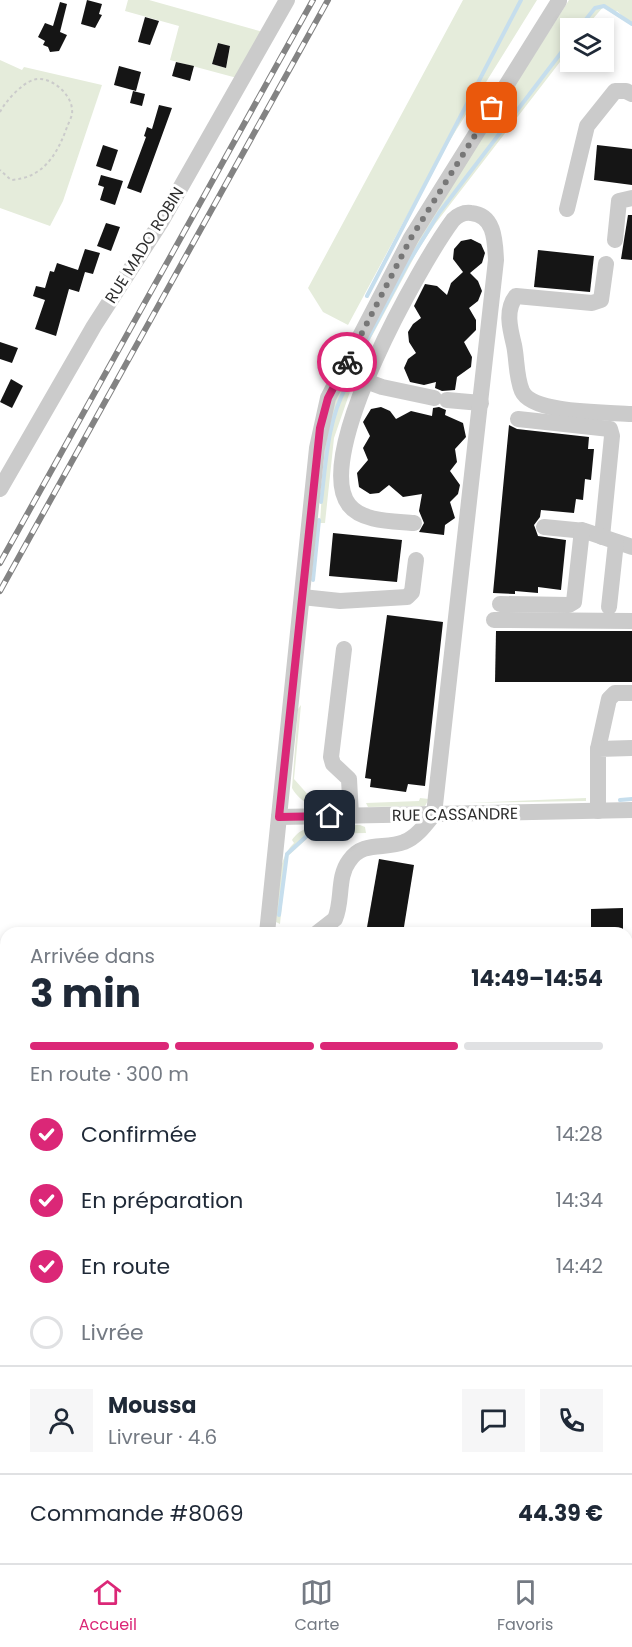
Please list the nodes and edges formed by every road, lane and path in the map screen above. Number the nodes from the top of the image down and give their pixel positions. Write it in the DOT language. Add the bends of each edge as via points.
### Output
graph roads {
  1 [pos="287,0"];
  2 [pos="559,0"];
  3 [pos="632,94"];
  4 [pos="0,102"];
  5 [pos="2,107"];
  6 [pos="0,112"];
  7 [pos="0,170"];
  8 [pos="632,198"];
  9 [pos="567,209"];
  10 [pos="615,240"];
  11 [pos="606,264"];
  12 [pos="341,372"];
  13 [pos="366,382"];
  14 [pos="481,403"];
  15 [pos="632,414"];
  16 [pos="518,419"];
  17 [pos="0,489"];
  18 [pos="414,523"];
  19 [pos="544,527"];
  20 [pos="582,530"];
  21 [pos="609,539"];
  22 [pos="632,547"];
  23 [pos="416,560"];
  24 [pos="302,597"];
  25 [pos="609,607"];
  26 [pos="632,621"];
  27 [pos="344,649"];
  28 [pos="632,693"];
  29 [pos="632,748"];
  30 [pos="598,749"];
  31 [pos="632,810"];
  32 [pos="598,811"];
  33 [pos="435,814"];
  34 [pos="351,816"];
  35 [pos="279,817"];
  36 [pos="268,927"];
  37 [pos="325,927"];
  1 -- 17 [label="street, RUE MADO ROBIN" via="161,222 94,326"];
  2 -- 12 [label="street" via="422,219"];
  3 -- 9 [label="street" via="615,91 587,126"];
  4 -- 5 [label="path"];
  5 -- 6 [label="path"];
  5 -- 7 [label="path" via="33,80 46,80 69,97 73,111 59,151 50,163 23,179 11,180"];
  8 -- 10 [label="street" via="619,201"];
  11 -- 15 [label="street" via="603,297 596,302 520,295 513,301 510,327 519,380 528,399 549,407"];
  12 -- 13 [label="street"];
  12 -- 24 [label="street" via="328,398 320,428"];
  13 -- 14 [label="street" via="441,399"];
  13 -- 14 [label="street" via="387,331 428,255 456,216 471,213 490,224 496,260"];
  13 -- 18 [label="street" via="344,451 341,478 345,499 361,514"];
  14 -- 33 [label="street"];
  16 -- 21 [label="street" via="610,429"];
  19 -- 20 [label="street"];
  20 -- 21 [label="street"];
  20 -- 26 [label="street" via="574,602 497,612"];
  21 -- 22 [label="street"];
  21 -- 25 [label="street"];
  23 -- 24 [label="street" via="412,592 406,597 340,601"];
  24 -- 35 [label="street"];
  27 -- 34 [label="street" via="331,757 349,779"];
  28 -- 30 [label="street" via="615,693 609,699"];
  29 -- 30 [label="street"];
  30 -- 32 [label="street"];
  31 -- 32 [label="street, RUE CASSANDRE"];
  32 -- 33 [label="street, RUE CASSANDRE"];
  33 -- 34 [label="street, RUE CASSANDRE"];
  33 -- 37 [label="street" via="405,842 368,847 353,856 344,872 335,919"];
  34 -- 35 [label="street, RUE CASSANDRE"];
  35 -- 36 [label="street"];
}
